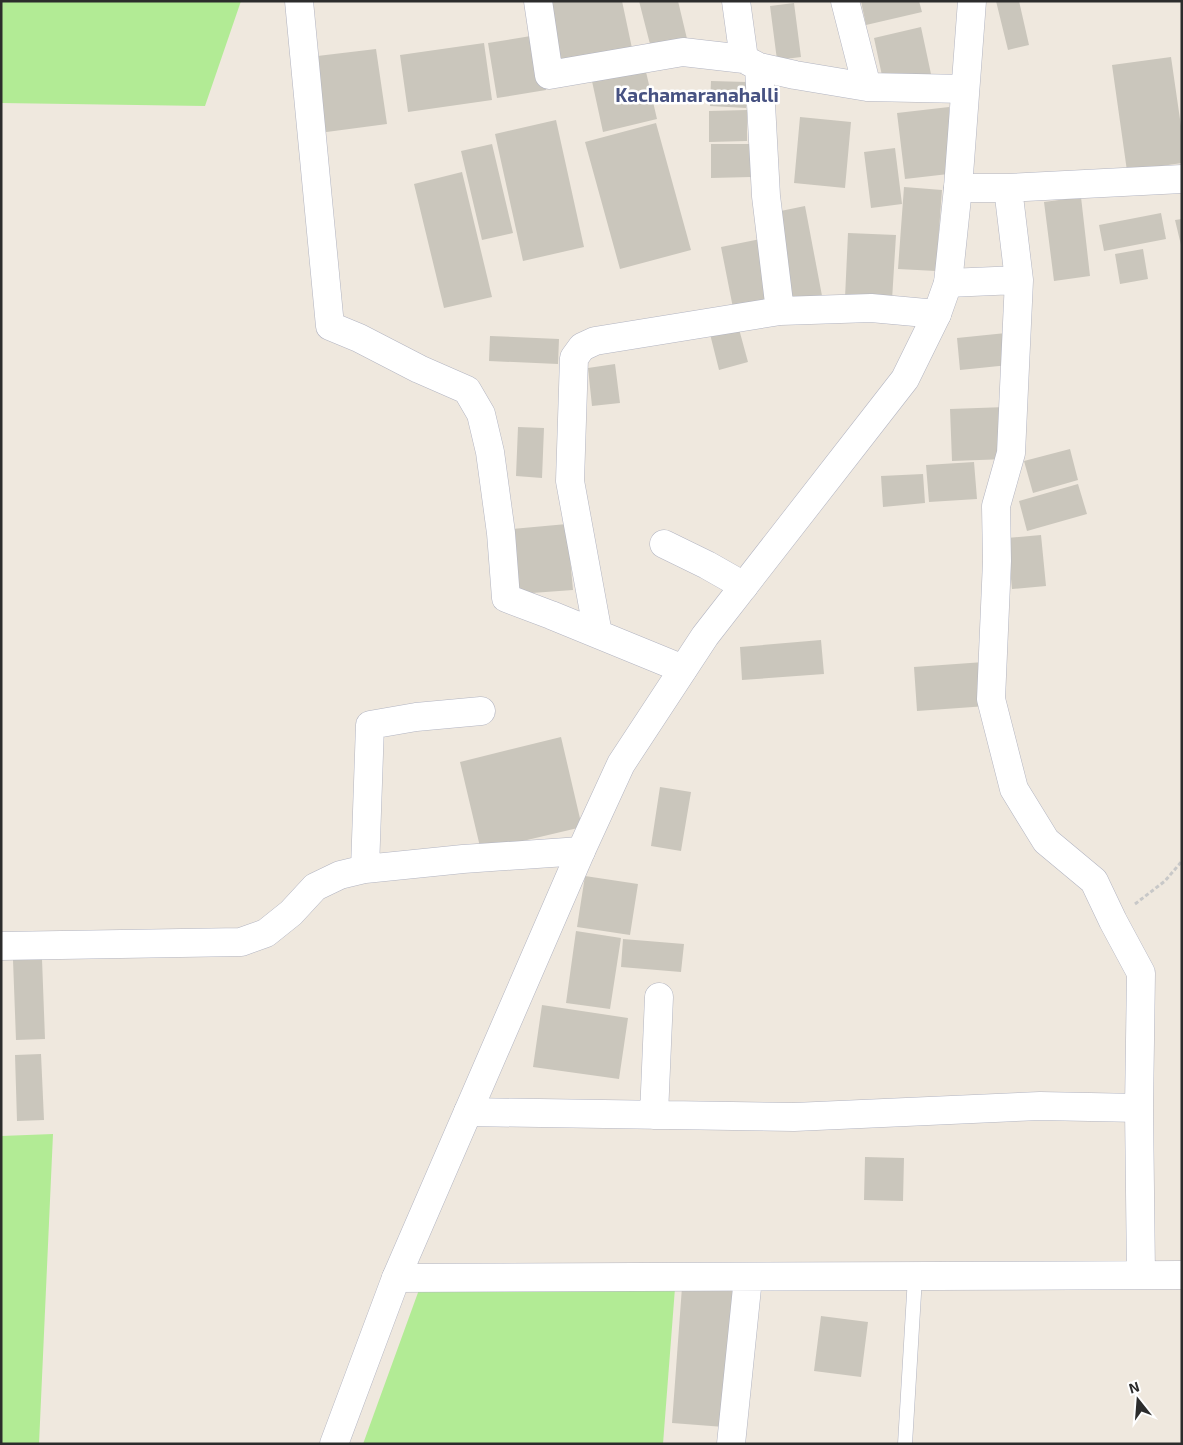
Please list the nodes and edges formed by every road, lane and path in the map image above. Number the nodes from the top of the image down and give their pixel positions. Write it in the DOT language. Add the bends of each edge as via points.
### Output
graph roads {
  1 [pos="299,1"];
  2 [pos="538,1"];
  3 [pos="736,1"];
  4 [pos="845,1"];
  5 [pos="972,1"];
  6 [pos="752,63"];
  7 [pos="867,87"];
  8 [pos="965,89"];
  9 [pos="1182,179"];
  10 [pos="958,188"];
  11 [pos="1008,188"];
  12 [pos="1019,280"];
  13 [pos="948,283"];
  14 [pos="780,311"];
  15 [pos="937,314"];
  16 [pos="664,544"];
  17 [pos="744,586"];
  18 [pos="598,634"];
  19 [pos="684,669"];
  20 [pos="481,711"];
  21 [pos="581,851"];
  22 [pos="1182,861"];
  23 [pos="365,869"];
  24 [pos="1113,921"];
  25 [pos="1,946"];
  26 [pos="659,997"];
  27 [pos="1140,1108"];
  28 [pos="468,1112"];
  29 [pos="654,1115"];
  30 [pos="1141,1275"];
  31 [pos="1182,1275"];
  32 [pos="915,1277"];
  33 [pos="396,1278"];
  34 [pos="748,1278"];
  35 [pos="334,1444"];
  36 [pos="731,1444"];
  37 [pos="905,1444"];
  1 -- 18 [label="street" via="330,326 467,390 481,414 490,452 506,598"];
  2 -- 6 [label="street" via="549,75 683,52"];
  3 -- 6 [label="street"];
  4 -- 7 [label="street"];
  5 -- 8 [label="street"];
  6 -- 7 [label="street" via="795,75"];
  6 -- 14 [label="street"];
  7 -- 8 [label="street"];
  8 -- 10 [label="street"];
  9 -- 11 [label="street"];
  10 -- 11 [label="street"];
  10 -- 13 [label="street"];
  11 -- 12 [label="street"];
  12 -- 13 [label="street"];
  12 -- 24 [label="street" via="1011,452 996,506 991,699 1014,789 1046,841 1094,881"];
  13 -- 15 [label="street"];
  14 -- 15 [label="street" via="871,308"];
  14 -- 18 [label="street" via="595,341 582,347 574,358 570,481"];
  15 -- 17 [label="street" via="905,379"];
  16 -- 17 [label="street"];
  17 -- 19 [label="street"];
  18 -- 19 [label="street"];
  19 -- 21 [label="street" via="621,764"];
  20 -- 23 [label="street" via="370,725"];
  21 -- 23 [label="street"];
  21 -- 28 [label="street"];
  22 -- 24 [label="path" via="1165,881"];
  23 -- 25 [label="street" via="340,875 314,887 291,913 266,933 241,942"];
  24 -- 27 [label="street" via="1141,973"];
  26 -- 29 [label="street"];
  27 -- 29 [label="street" via="1040,1106 794,1117"];
  27 -- 30 [label="street"];
  28 -- 29 [label="street"];
  28 -- 33 [label="street"];
  30 -- 31 [label="street"];
  30 -- 32 [label="street"];
  32 -- 34 [label="street"];
  32 -- 37 [label="lane"];
  33 -- 34 [label="street"];
  33 -- 35 [label="street"];
  34 -- 36 [label="street"];
}
